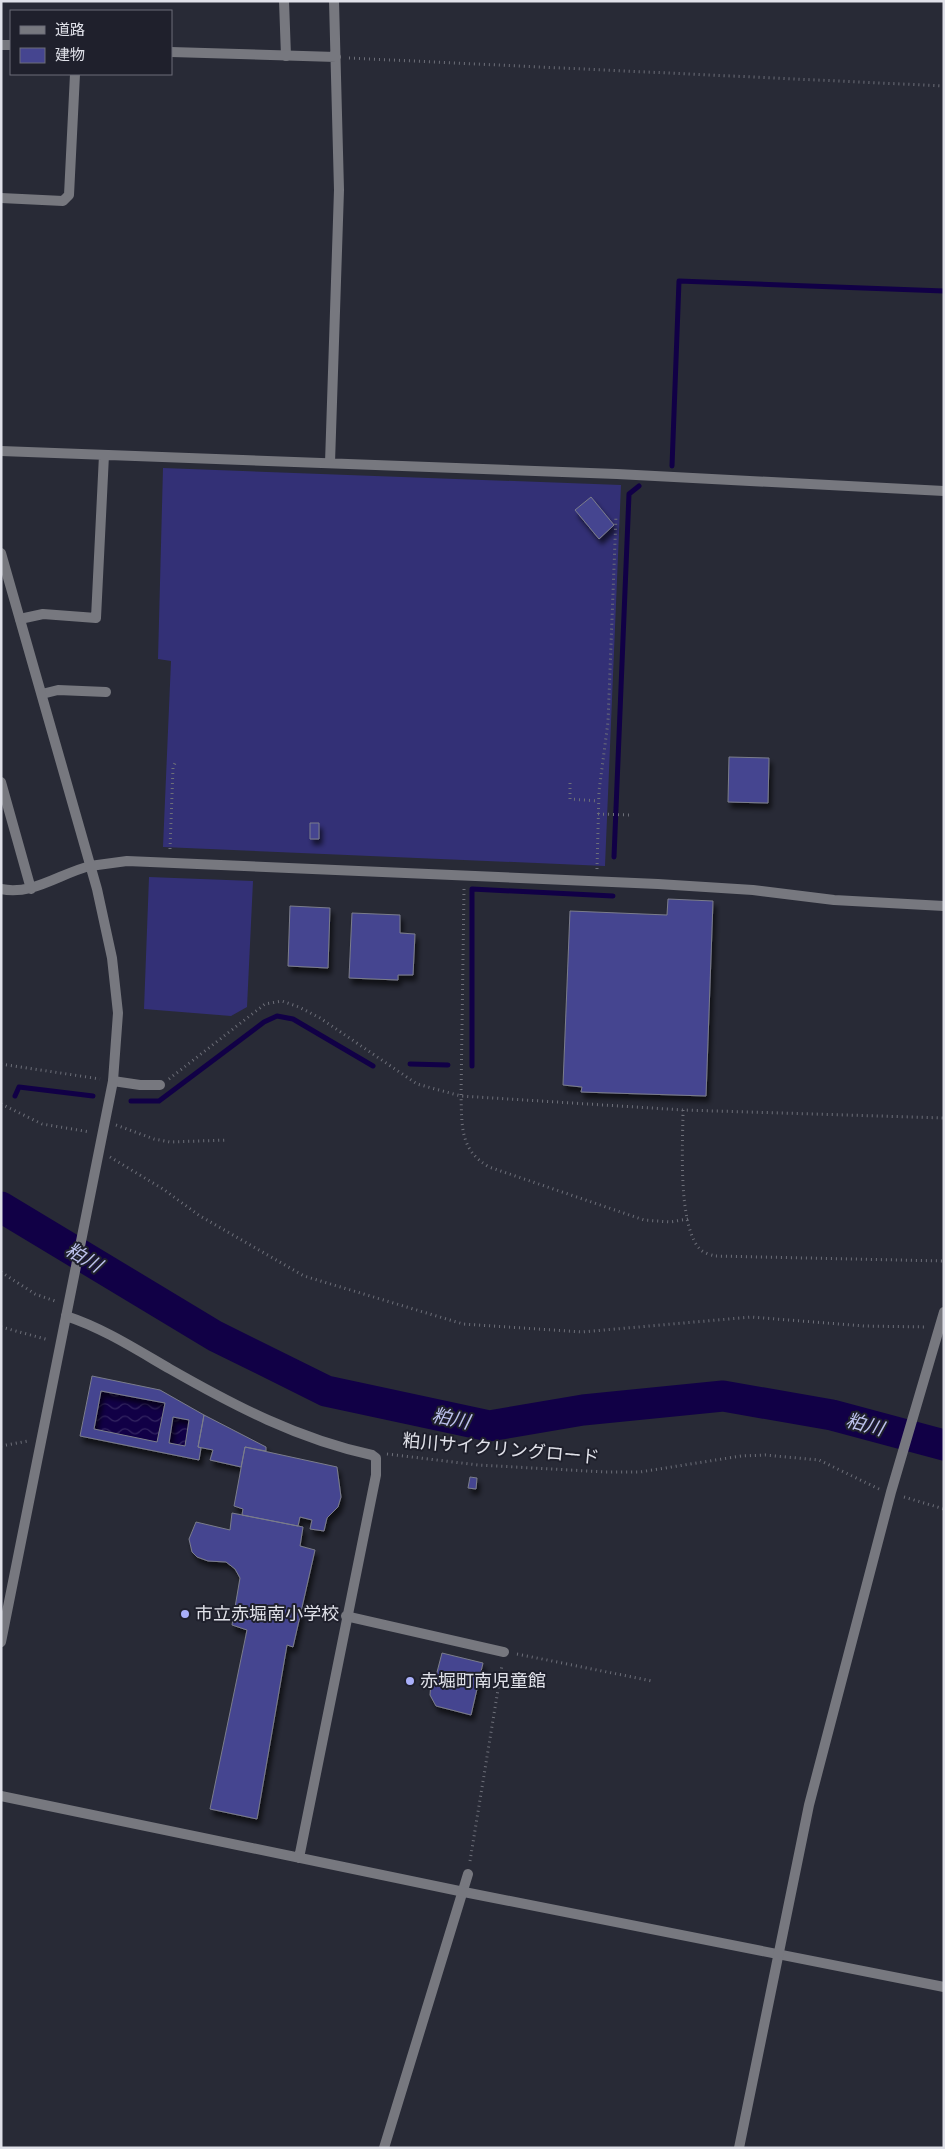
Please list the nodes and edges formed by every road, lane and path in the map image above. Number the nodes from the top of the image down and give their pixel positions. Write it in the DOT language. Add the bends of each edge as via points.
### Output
graph roads {
  1 [pos="284,1"];
  2 [pos="334,1"];
  3 [pos="172,52"];
  4 [pos="286,56"];
  5 [pos="336,58"];
  6 [pos="74,75"];
  7 [pos="944,86"];
  8 [pos="1,198"];
  9 [pos="1,450"];
  10 [pos="104,455"];
  11 [pos="330,463"];
  12 [pos="944,491"];
  13 [pos="616,516"];
  14 [pos="1,553"];
  15 [pos="5,582"];
  16 [pos="20,619"];
  17 [pos="106,692"];
  18 [pos="42,694"];
  19 [pos="175,763"];
  20 [pos="1,782"];
  21 [pos="570,783"];
  22 [pos="598,801"];
  23 [pos="598,814"];
  24 [pos="630,816"];
  25 [pos="170,852"];
  26 [pos="90,866"];
  27 [pos="597,870"];
  28 [pos="464,876"];
  29 [pos="1,889"];
  30 [pos="30,889"];
  31 [pos="944,906"];
  32 [pos="1,1064"];
  33 [pos="113,1081"];
  34 [pos="160,1085"];
  35 [pos="461,1096"];
  36 [pos="1,1104"];
  37 [pos="683,1110"];
  38 [pos="944,1118"];
  39 [pos="105,1122"];
  40 [pos="103,1134"];
  41 [pos="228,1140"];
  42 [pos="98,1154"];
  43 [pos="688,1219"];
  44 [pos="944,1261"];
  45 [pos="1,1272"];
  46 [pos="59,1302"];
  47 [pos="944,1312"];
  48 [pos="66,1316"];
  49 [pos="1,1327"];
  50 [pos="937,1332"];
  51 [pos="60,1343"];
  52 [pos="44,1438"];
  53 [pos="1,1446"];
  54 [pos="381,1455"];
  55 [pos="880,1490"];
  56 [pos="902,1497"];
  57 [pos="944,1509"];
  58 [pos="346,1616"];
  59 [pos="1,1642"];
  60 [pos="504,1652"];
  61 [pos="652,1681"];
  62 [pos="1,1796"];
  63 [pos="299,1858"];
  64 [pos="468,1874"];
  65 [pos="464,1892"];
  66 [pos="778,1953"];
  67 [pos="944,1986"];
  68 [pos="384,2148"];
  69 [pos="739,2148"];
  1 -- 4 [label="street"];
  2 -- 5 [label="street"];
  3 -- 4 [label="street"];
  4 -- 5 [label="street"];
  5 -- 7 [label="path"];
  5 -- 11 [label="street" via="339,190"];
  6 -- 8 [label="street" via="69,195 62,201"];
  9 -- 10 [label="street"];
  10 -- 11 [label="street"];
  10 -- 16 [label="street" via="96,618 43,614"];
  11 -- 12 [label="street"];
  13 -- 22 [label="path" via="608,722"];
  14 -- 15 [label="street"];
  15 -- 16 [label="street"];
  16 -- 18 [label="street"];
  17 -- 18 [label="street" via="58,690"];
  18 -- 26 [label="street"];
  19 -- 25 [label="path"];
  20 -- 30 [label="street"];
  21 -- 22 [label="path" via="570,799"];
  22 -- 23 [label="path"];
  23 -- 24 [label="path"];
  23 -- 27 [label="path"];
  26 -- 28 [label="street" via="127,861"];
  26 -- 30 [label="street"];
  26 -- 33 [label="street" via="112,958 118,1013"];
  28 -- 31 [label="street" via="734,888 834,900"];
  28 -- 35 [label="path"];
  29 -- 30 [label="street"];
  32 -- 33 [label="path"];
  33 -- 34 [label="street"];
  33 -- 39 [label="street"];
  34 -- 35 [label="path" via="265,1004 282,1001 320,1018 417,1084"];
  35 -- 37 [label="path"];
  35 -- 43 [label="path" via="462,1128 469,1150 489,1167 644,1220 670,1222"];
  36 -- 40 [label="path" via="42,1124"];
  37 -- 38 [label="path"];
  37 -- 43 [label="path" via="683,1188"];
  39 -- 40 [label="street"];
  39 -- 41 [label="path" via="154,1140"];
  40 -- 42 [label="street"];
  42 -- 48 [label="street"];
  42 -- 50 [label="path" via="163,1189 200,1216 304,1276 463,1324 582,1332 751,1317"];
  43 -- 44 [label="path" via="701,1250 715,1256"];
  45 -- 46 [label="path" via="35,1294"];
  47 -- 50 [label="street"];
  48 -- 51 [label="street"];
  48 -- 58 [label="street" via="105,1333 258,1417 320,1442 372,1454 376,1458 376,1475"];
  49 -- 51 [label="path"];
  50 -- 66 [label="street" via="809,1806"];
  51 -- 52 [label="street"];
  52 -- 53 [label="path"];
  52 -- 59 [label="street"];
  54 -- 55 [label="path, 粕川サイクリングロード" via="478,1465 640,1472 765,1455 819,1460"];
  56 -- 57 [label="path"];
  58 -- 60 [label="street"];
  58 -- 63 [label="street"];
  60 -- 61 [label="path"];
  60 -- 64 [label="path"];
  62 -- 63 [label="street"];
  63 -- 65 [label="street"];
  64 -- 65 [label="street"];
  65 -- 66 [label="street"];
  65 -- 68 [label="street"];
  66 -- 67 [label="street"];
  66 -- 69 [label="street"];
}
